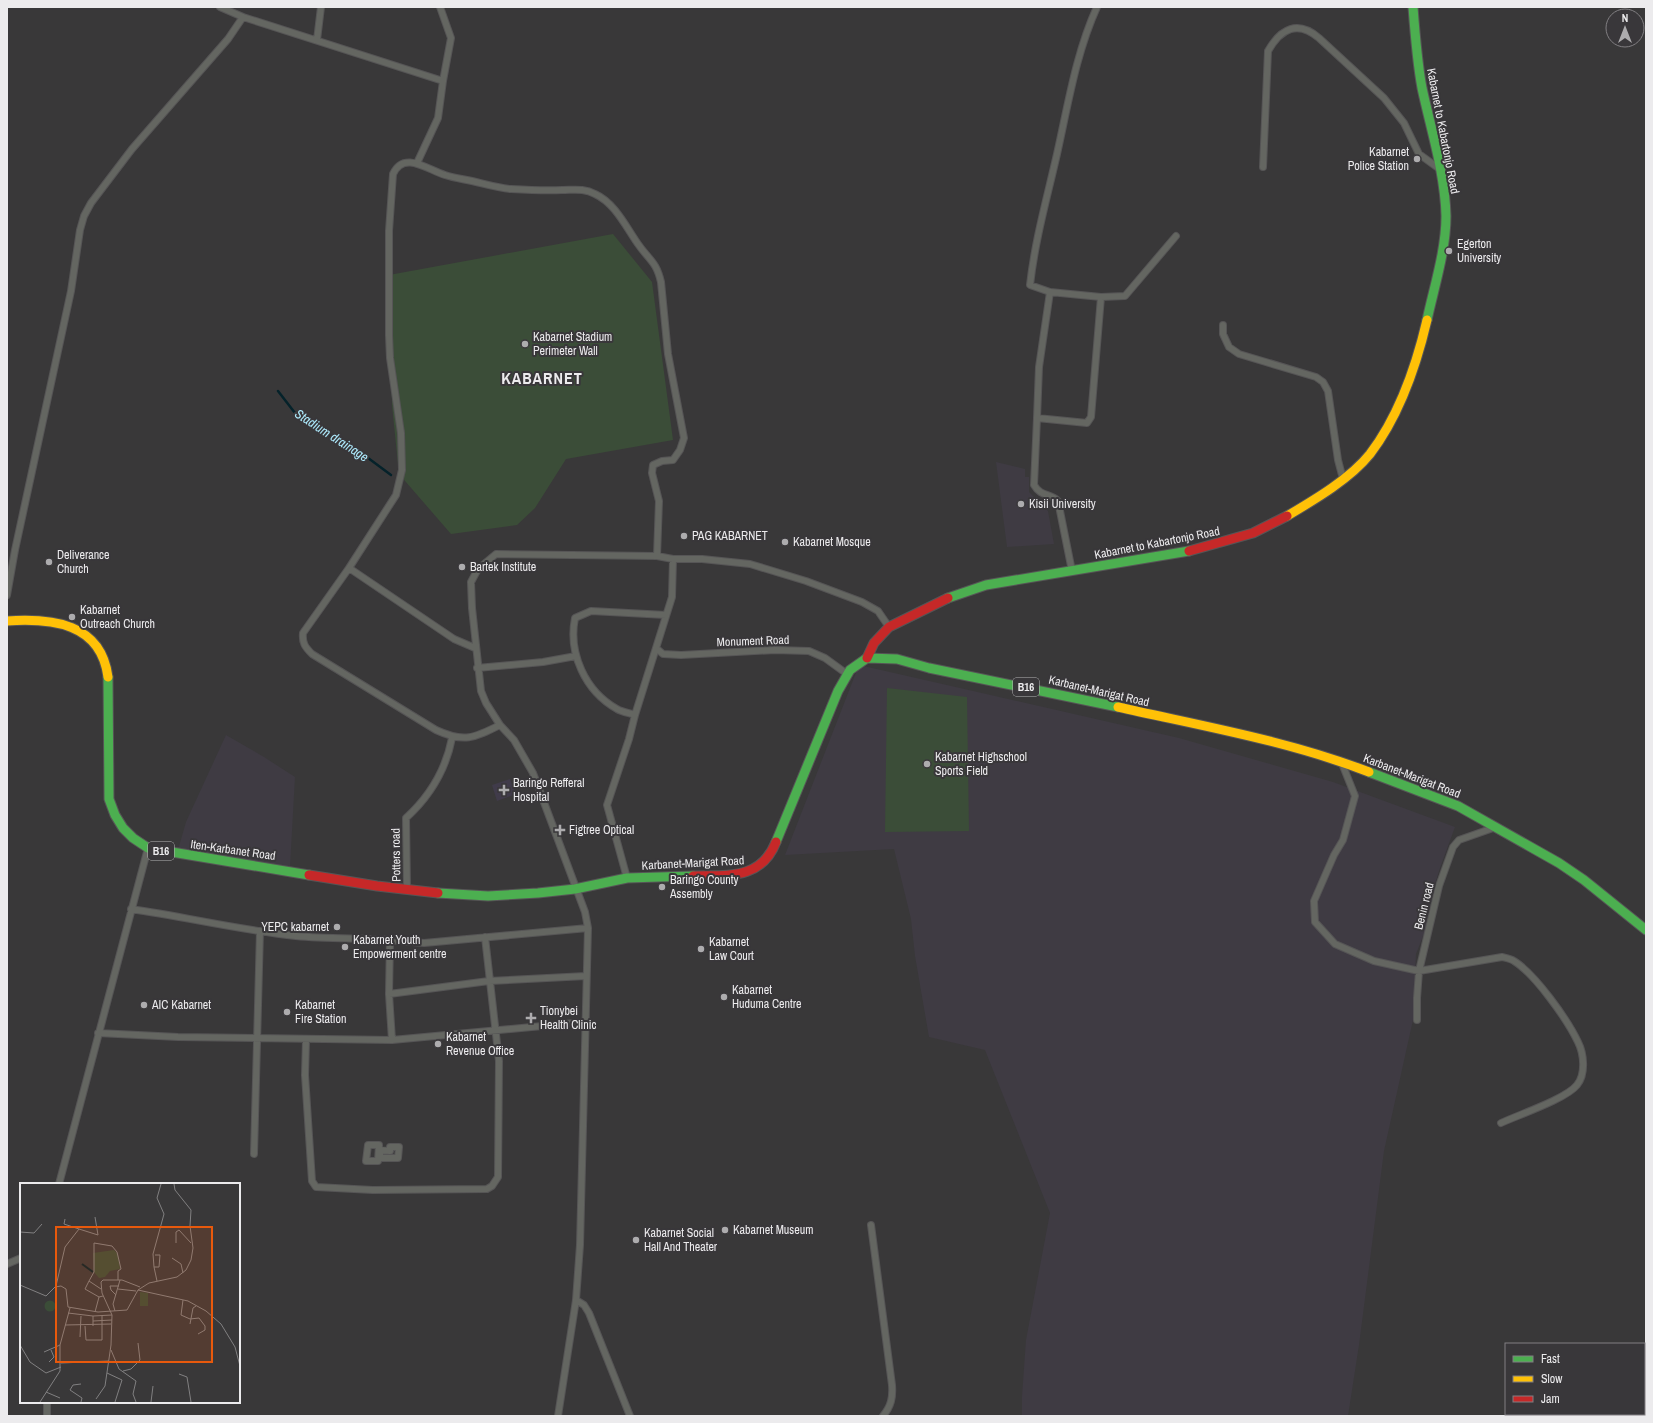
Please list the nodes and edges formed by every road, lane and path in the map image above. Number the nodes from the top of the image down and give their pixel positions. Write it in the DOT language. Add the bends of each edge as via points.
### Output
graph roads {
  1 [pos="220,7"];
  2 [pos="321,7"];
  3 [pos="440,7"];
  4 [pos="1097,7"];
  5 [pos="1413,7"];
  6 [pos="243,17"];
  7 [pos="317,40"];
  8 [pos="443,81"];
  9 [pos="417,163"];
  10 [pos="1263,167"];
  11 [pos="1441,170"];
  12 [pos="1176,236"];
  13 [pos="1050,292"];
  14 [pos="1101,297"];
  15 [pos="1223,325"];
  16 [pos="1037,418"];
  17 [pos="1343,478"];
  18 [pos="657,556"];
  19 [pos="673,559"];
  20 [pos="349,568"];
  21 [pos="1072,571"];
  22 [pos="7,595"];
  23 [pos="666,615"];
  24 [pos="7,621"];
  25 [pos="889,627"];
  26 [pos="475,648"];
  27 [pos="656,648"];
  28 [pos="576,656"];
  29 [pos="867,658"];
  30 [pos="477,668"];
  31 [pos="847,674"];
  32 [pos="635,715"];
  33 [pos="500,724"];
  34 [pos="452,738"];
  35 [pos="1340,761"];
  36 [pos="1496,827"];
  37 [pos="148,848"];
  38 [pos="627,878"];
  39 [pos="575,888"];
  40 [pos="407,889"];
  41 [pos="488,896"];
  42 [pos="131,909"];
  43 [pos="588,928"];
  44 [pos="260,930"];
  45 [pos="1646,930"];
  46 [pos="486,937"];
  47 [pos="390,940"];
  48 [pos="1419,971"];
  49 [pos="586,976"];
  50 [pos="489,981"];
  51 [pos="389,994"];
  52 [pos="1417,1020"];
  53 [pos="585,1022"];
  54 [pos="496,1030"];
  55 [pos="98,1033"];
  56 [pos="258,1037"];
  57 [pos="306,1040"];
  58 [pos="392,1040"];
  59 [pos="1500,1123"];
  60 [pos="254,1154"];
  61 [pos="59,1183"];
  62 [pos="871,1225"];
  63 [pos="20,1258"];
  64 [pos="7,1264"];
  65 [pos="576,1300"];
  66 [pos="47,1403"];
  67 [pos="47,1416"];
  68 [pos="558,1416"];
  69 [pos="630,1416"];
  70 [pos="883,1416"];
  1 -- 6 [label="street"];
  2 -- 7 [label="street"];
  3 -- 8 [label="street" via="451,38"];
  4 -- 13 [label="street" via="1084,38 1032,261 1030,285"];
  5 -- 11 [label="main road, Kabarnet to Kabartonjo Road" via="1422,87"];
  6 -- 7 [label="street"];
  6 -- 22 [label="street" via="228,38 132,149 84,216 71,291"];
  7 -- 8 [label="street"];
  8 -- 9 [label="street" via="438,118"];
  9 -- 18 [label="street" via="445,175 485,184 510,188 575,189 596,194 605,200 626,225 638,245 650,256 658,271 668,354 684,438 673,460 653,465 652,473 659,501"];
  9 -- 20 [label="street" via="406,162 396,168 393,174 390,231 390,358 401,433 402,470 396,495"];
  10 -- 11 [label="street" via="1268,51 1274,40 1282,33 1302,27 1310,30 1384,98 1404,123 1419,154"];
  11 -- 17 [label="main road, Kabarnet to Kabartonjo Road" via="1446,216 1444,242 1422,342 1393,419 1369,455"];
  12 -- 14 [label="street" via="1126,296"];
  13 -- 14 [label="street"];
  13 -- 16 [label="street" via="1039,367"];
  14 -- 16 [label="street" via="1089,421"];
  15 -- 17 [label="street" via="1223,334 1229,347 1239,354 1297,370 1323,382 1328,391"];
  16 -- 21 [label="street" via="1034,486 1041,494 1058,501"];
  17 -- 21 [label="main road, Kabarnet to Kabartonjo Road" via="1279,521 1253,533 1189,551"];
  18 -- 19 [label="street"];
  18 -- 26 [label="street" via="496,554 478,568 472,582"];
  19 -- 23 [label="street" via="672,597"];
  19 -- 25 [label="street" via="750,564 806,581 862,602 878,611"];
  20 -- 26 [label="street" via="454,638"];
  20 -- 34 [label="street" via="303,633 305,647 312,654"];
  21 -- 25 [label="main road, Kabarnet to Kabartonjo Road" via="986,585 938,602"];
  23 -- 27 [label="street"];
  23 -- 28 [label="street" via="591,611 579,615 574,623"];
  24 -- 37 [label="main road, Iten-Karbanet Road / B16" via="27,619 55,623 76,630 93,640 103,655 108,677 109,799 120,826"];
  25 -- 29 [label="main road, Kabarnet to Kabartonjo Road" via="874,643"];
  26 -- 30 [label="street"];
  27 -- 31 [label="street, Monument Road" via="663,654 809,651 826,658"];
  27 -- 32 [label="street"];
  28 -- 30 [label="street"];
  28 -- 32 [label="street" via="594,691 617,709"];
  29 -- 31 [label="main road, Karbanet-Marigat Road / B16"];
  29 -- 35 [label="main road, Karbanet-Marigat Road / B16" via="897,659 929,668 1049,692 1284,745"];
  30 -- 33 [label="street" via="484,697"];
  31 -- 38 [label="main road, Karbanet-Marigat Road / B16" via="771,855 762,865 749,872 730,875"];
  32 -- 38 [label="street" via="607,805"];
  33 -- 34 [label="street" via="481,734"];
  33 -- 39 [label="street" via="514,740 533,773"];
  34 -- 40 [label="street, Potters road" via="449,753 431,790 406,818"];
  35 -- 36 [label="main road, Karbanet-Marigat Road / B16" via="1458,806"];
  35 -- 48 [label="street" via="1355,796 1343,840 1314,901 1315,922 1335,944 1374,961"];
  36 -- 45 [label="main road, Karbanet-Marigat Road / B16" via="1584,880"];
  36 -- 48 [label="street, Benin road" via="1459,840 1452,847"];
  37 -- 40 [label="main road, Iten-Karbanet Road / B16"];
  37 -- 42 [label="street"];
  38 -- 39 [label="main road, Karbanet-Marigat Road / B16"];
  39 -- 41 [label="main road, Karbanet-Marigat Road / B16"];
  39 -- 43 [label="street" via="585,912"];
  40 -- 41 [label="main road, Iten-Karbanet Road / B16"];
  42 -- 44 [label="street"];
  42 -- 55 [label="street"];
  43 -- 46 [label="street"];
  43 -- 49 [label="street"];
  44 -- 47 [label="street" via="296,936"];
  44 -- 56 [label="street"];
  46 -- 47 [label="street" via="424,943"];
  46 -- 50 [label="street"];
  47 -- 51 [label="street"];
  48 -- 52 [label="street, Benin road"];
  48 -- 59 [label="street" via="1502,957 1513,960 1534,978 1579,1043 1583,1058 1583,1075 1577,1086"];
  49 -- 50 [label="street"];
  49 -- 53 [label="street"];
  50 -- 51 [label="street"];
  50 -- 54 [label="street"];
  51 -- 58 [label="street"];
  53 -- 54 [label="street"];
  53 -- 65 [label="street" via="580,1245"];
  54 -- 57 [label="street" via="499,1074 498,1177 492,1186 478,1190 373,1190 316,1186 312,1181 307,1124"];
  54 -- 58 [label="street"];
  55 -- 56 [label="street"];
  55 -- 61 [label="street"];
  56 -- 57 [label="street"];
  56 -- 60 [label="street"];
  57 -- 58 [label="street"];
  62 -- 70 [label="street" via="893,1397"];
  63 -- 64 [label="street"];
  65 -- 68 [label="street"];
  65 -- 69 [label="street" via="584,1305 589,1313"];
  66 -- 67 [label="street"];
}
